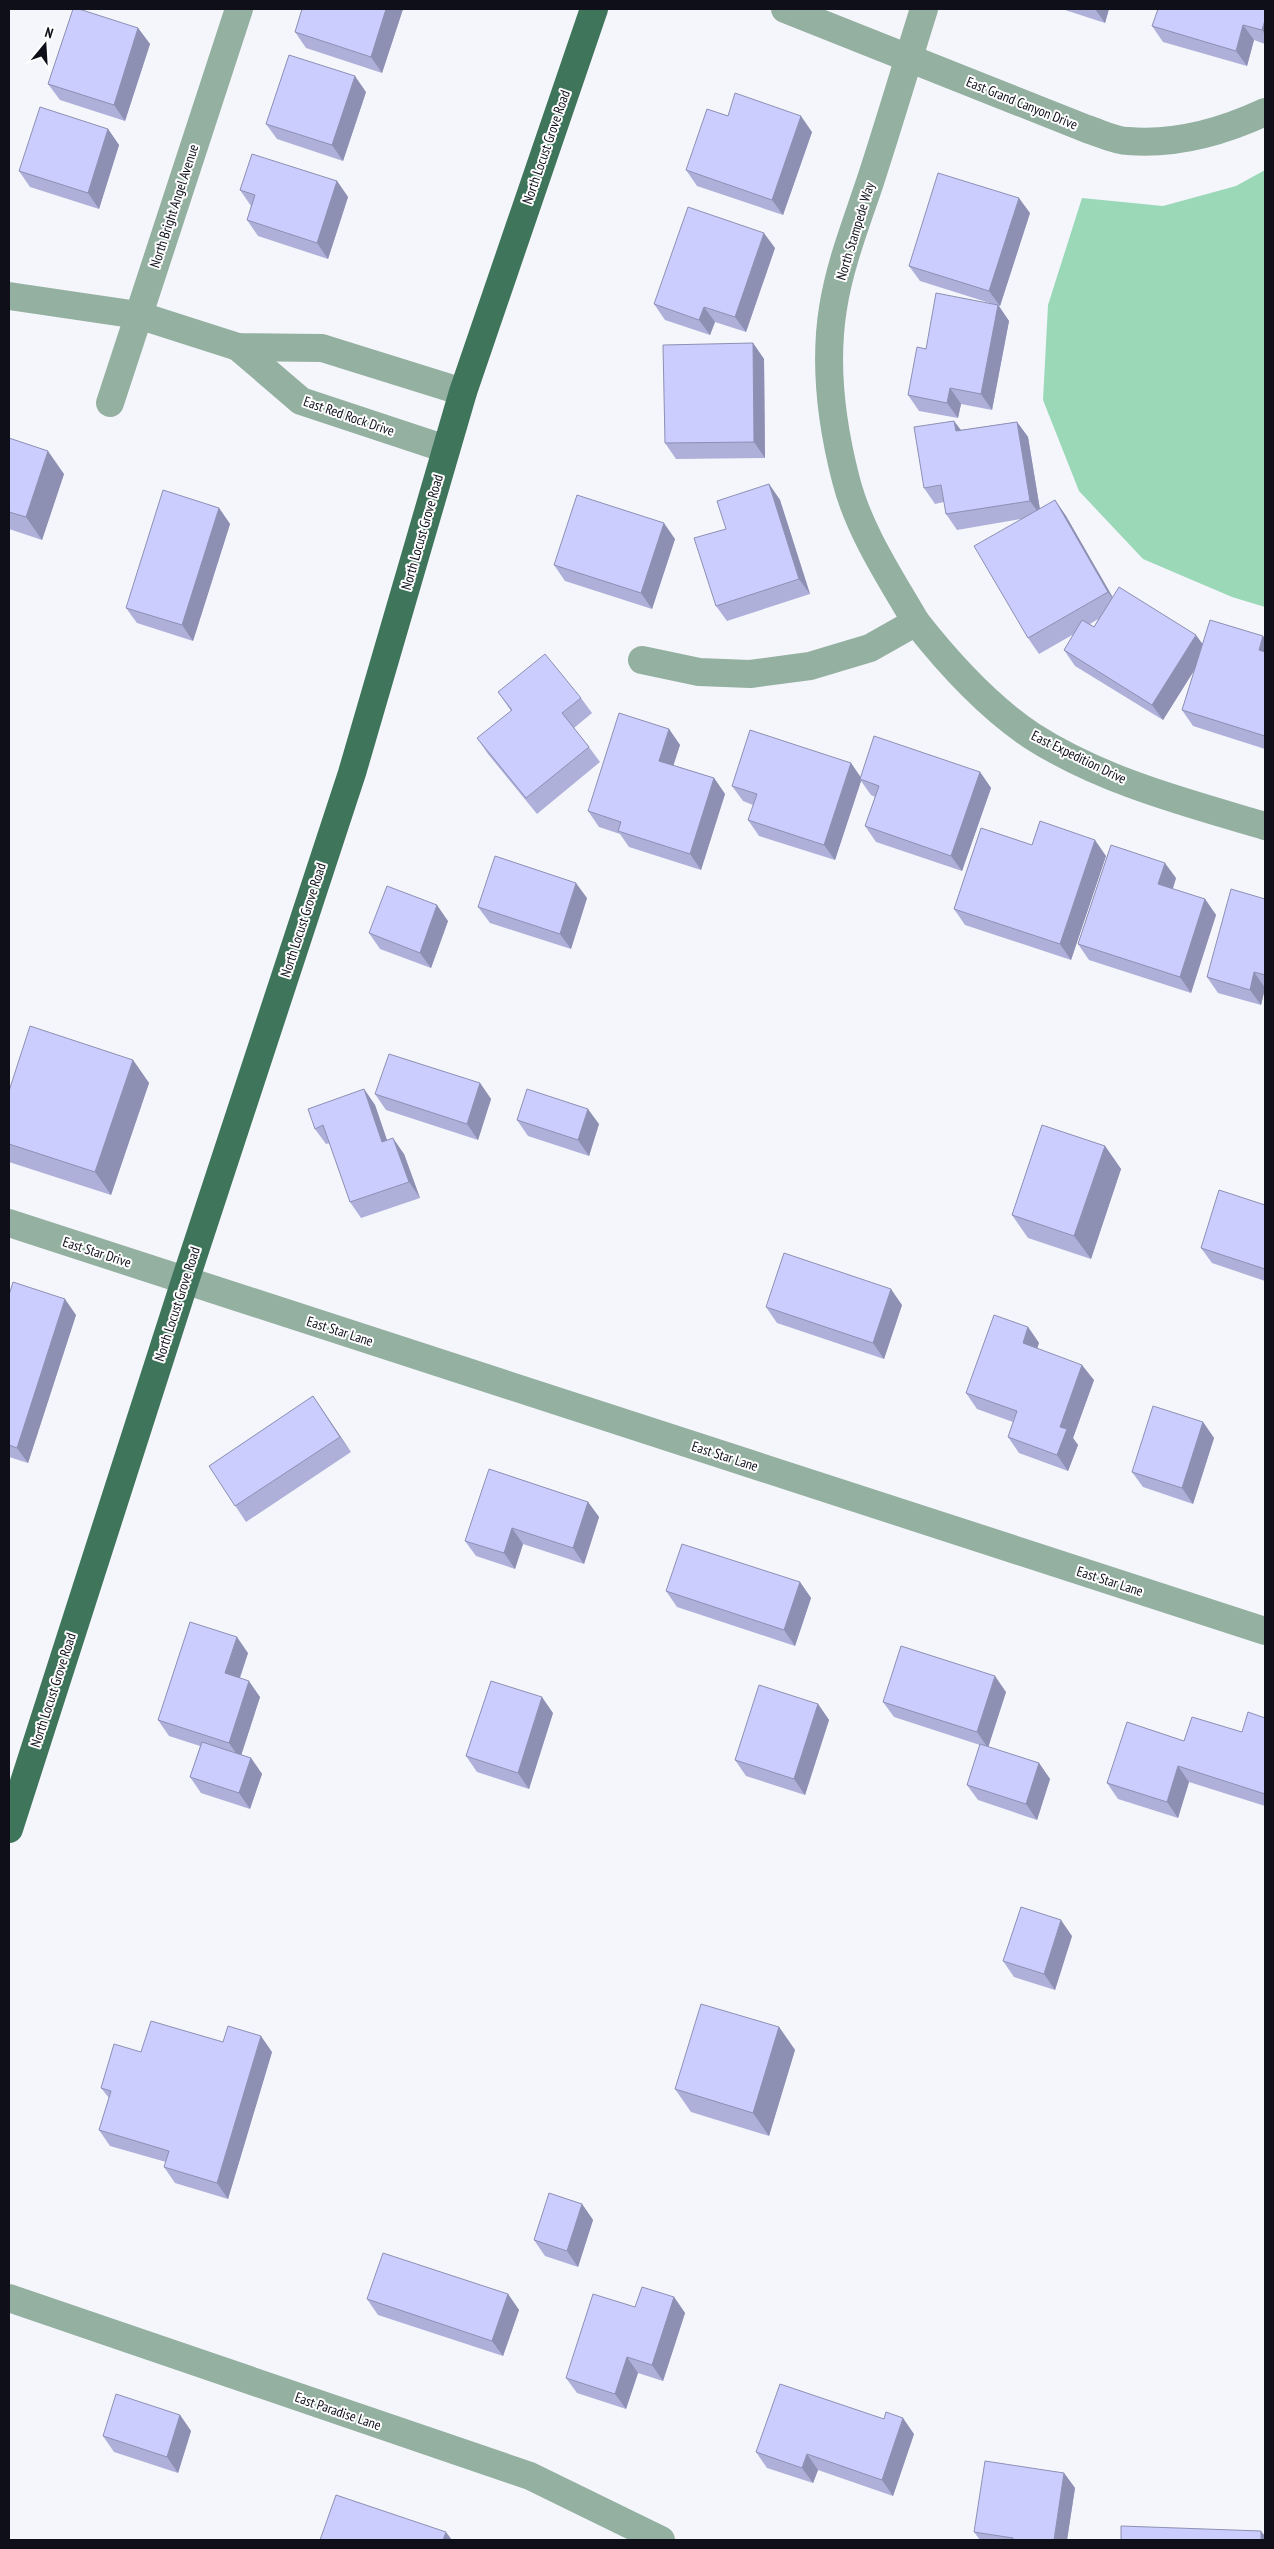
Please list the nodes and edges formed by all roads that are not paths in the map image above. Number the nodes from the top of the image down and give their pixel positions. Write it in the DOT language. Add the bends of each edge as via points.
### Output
graph roads {
  1 [pos="239,9"];
  2 [pos="594,9"];
  3 [pos="785,9"];
  4 [pos="924,9"];
  5 [pos="909,58"];
  6 [pos="1265,112"];
  7 [pos="9,296"];
  8 [pos="138,315"];
  9 [pos="238,347"];
  10 [pos="463,392"];
  11 [pos="110,403"];
  12 [pos="446,449"];
  13 [pos="916,622"];
  14 [pos="642,660"];
  15 [pos="1265,826"];
  16 [pos="9,1223"];
  17 [pos="185,1280"];
  18 [pos="1265,1631"];
  19 [pos="9,1829"];
  20 [pos="9,2298"];
  21 [pos="661,2540"];
  1 -- 8 [label="street, North Bright Angel Avenue"];
  2 -- 10 [label="main road, North Locust Grove Road"];
  3 -- 5 [label="street, East Grand Canyon Drive"];
  4 -- 5 [label="street, North Stampede Way"];
  5 -- 6 [label="street, East Grand Canyon Drive" via="1126,142 1179,140 1230,128"];
  5 -- 13 [label="street, North Stampede Way" via="845,254 833,308 830,353 834,428 846,482 880,560"];
  7 -- 8 [label="street, East Red Rock Drive"];
  8 -- 9 [label="street, East Red Rock Drive"];
  8 -- 11 [label="street, North Bright Angel Avenue"];
  9 -- 10 [label="street, East Red Rock Drive" via="322,348"];
  9 -- 12 [label="street, East Red Rock Drive" via="301,401"];
  10 -- 12 [label="main road, North Locust Grove Road"];
  12 -- 17 [label="main road, North Locust Grove Road" via="352,773"];
  13 -- 14 [label="street" via="870,648 810,666 784,670 750,674 699,672"];
  13 -- 15 [label="street, East Expedition Drive" via="980,694 1032,736 1134,784"];
  16 -- 17 [label="street, East Star Drive"];
  17 -- 18 [label="street, East Star Lane"];
  17 -- 19 [label="main road, North Locust Grove Road"];
  20 -- 21 [label="street, East Paradise Lane" via="530,2476"];
}
